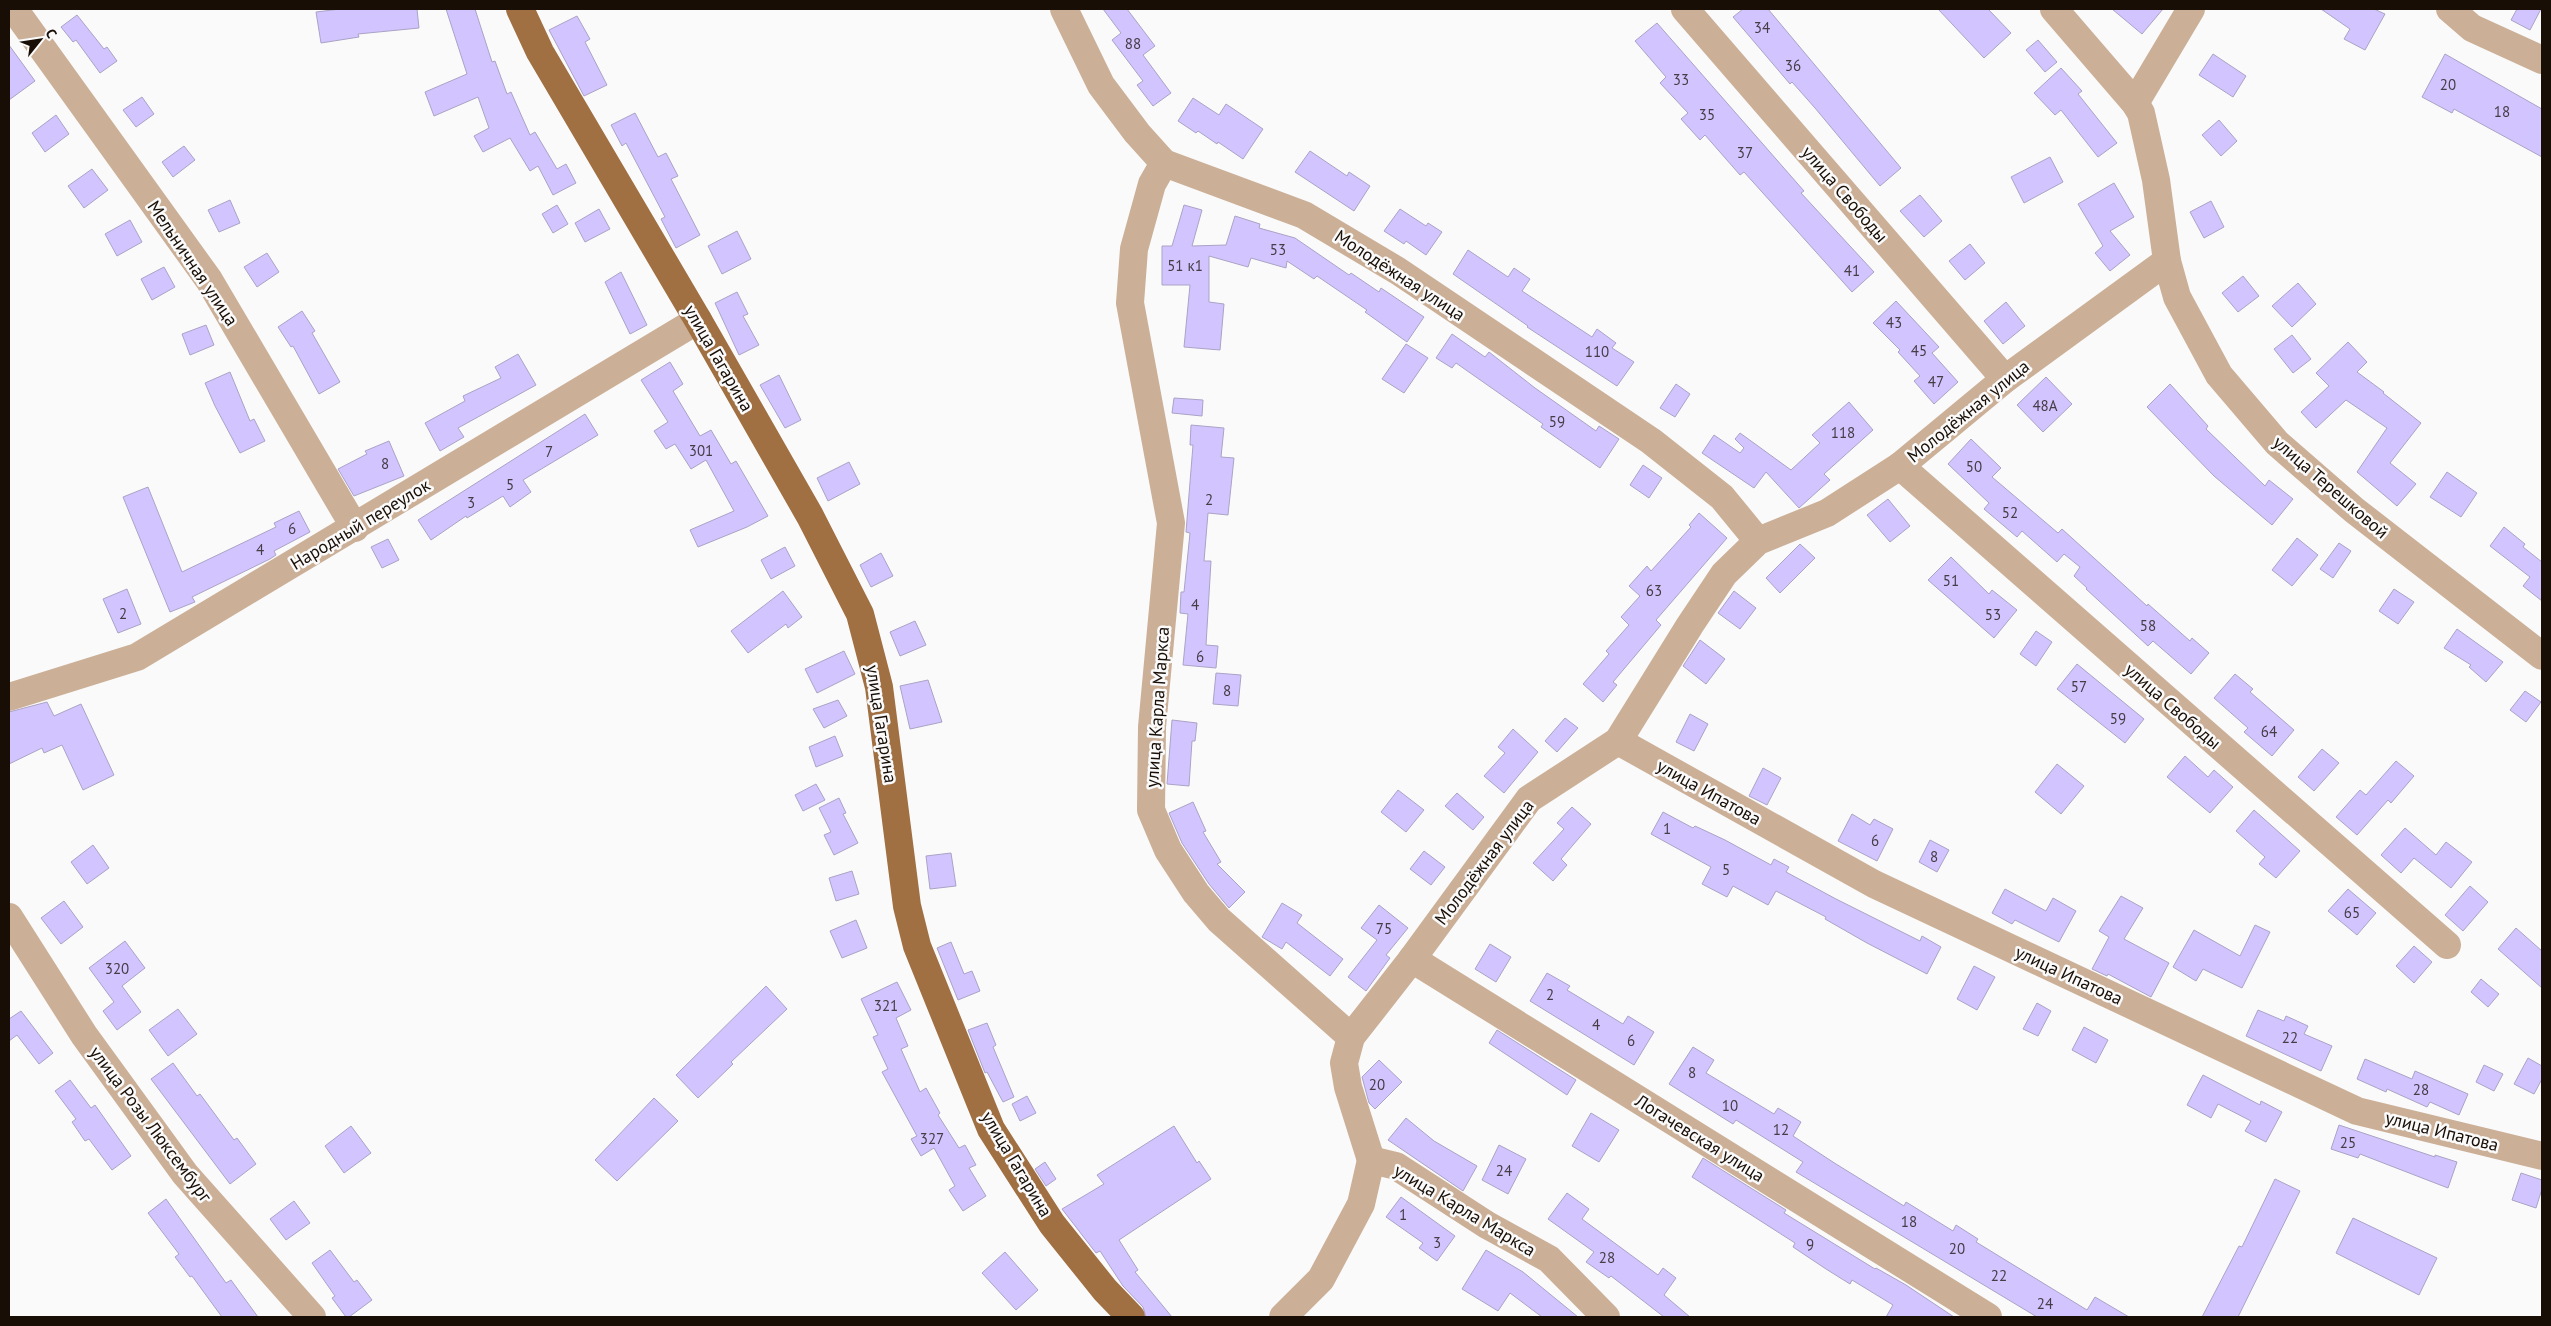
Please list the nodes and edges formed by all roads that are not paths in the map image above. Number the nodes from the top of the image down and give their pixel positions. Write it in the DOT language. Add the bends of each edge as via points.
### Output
graph roads {
  1 [pos="14,9"];
  2 [pos="520,9"];
  3 [pos="1064,9"];
  4 [pos="1685,9"];
  5 [pos="2054,9"];
  6 [pos="2191,9"];
  7 [pos="2450,9"];
  8 [pos="2542,60"];
  9 [pos="2135,103"];
  10 [pos="1164,163"];
  11 [pos="2167,261"];
  12 [pos="698,320"];
  13 [pos="2005,379"];
  14 [pos="1900,466"];
  15 [pos="355,528"];
  16 [pos="1758,541"];
  17 [pos="2542,656"];
  18 [pos="9,697"];
  19 [pos="1618,741"];
  20 [pos="9,918"];
  21 [pos="2447,945"];
  22 [pos="1412,959"];
  23 [pos="1351,1036"];
  24 [pos="2542,1156"];
  25 [pos="1371,1160"];
  26 [pos="312,1317"];
  27 [pos="1131,1317"];
  28 [pos="1283,1317"];
  29 [pos="1606,1317"];
  30 [pos="1988,1317"];
  1 -- 15 [label="street, Мельничная улица" via="209,280"];
  2 -- 12 [label="main road, улица Гагарина" via="540,52"];
  3 -- 10 [label="street, Молодёжная улица" via="1101,85"];
  4 -- 13 [label="street, улица Свободы"];
  5 -- 9 [label="street, улица Терешковой"];
  6 -- 9 [label="street"];
  7 -- 8 [label="street" via="2472,28"];
  9 -- 11 [label="street, улица Терешковой" via="2141,113 2156,180"];
  10 -- 16 [label="street, Молодёжная улица" via="1304,215 1398,271 1651,441 1722,497"];
  10 -- 23 [label="street, улица Карла Маркса" via="1152,184 1134,249 1130,303 1171,523 1152,727 1151,810 1168,850 1218,920"];
  11 -- 13 [label="street, Молодёжная улица"];
  11 -- 17 [label="street, улица Терешковой" via="2177,297 2219,375 2277,443 2354,510"];
  12 -- 15 [label="street, Народный переулок"];
  12 -- 27 [label="main road, улица Гагарина" via="810,516 860,614 880,687 907,906 917,946 991,1129 1052,1224 1104,1290"];
  13 -- 14 [label="street, Молодёжная улица"];
  14 -- 16 [label="street, Молодёжная улица" via="1827,513"];
  14 -- 21 [label="street, улица Свободы"];
  15 -- 18 [label="street, Народный переулок" via="137,657"];
  16 -- 19 [label="street, Молодёжная улица" via="1724,574"];
  19 -- 22 [label="street, Молодёжная улица" via="1529,799"];
  19 -- 24 [label="street, улица Ипатова" via="1874,884 2357,1111"];
  20 -- 26 [label="street, улица Розы Люксембург" via="84,1035 186,1174"];
  22 -- 23 [label="street, Молодёжная улица"];
  22 -- 30 [label="street, Логачевская улица"];
  23 -- 25 [label="street, улица Карла Маркса" via="1344,1063 1348,1087"];
  25 -- 28 [label="street" via="1361,1204 1321,1279"];
  25 -- 29 [label="street, улица Карла Маркса" via="1396,1166 1487,1225 1549,1259"];
}
